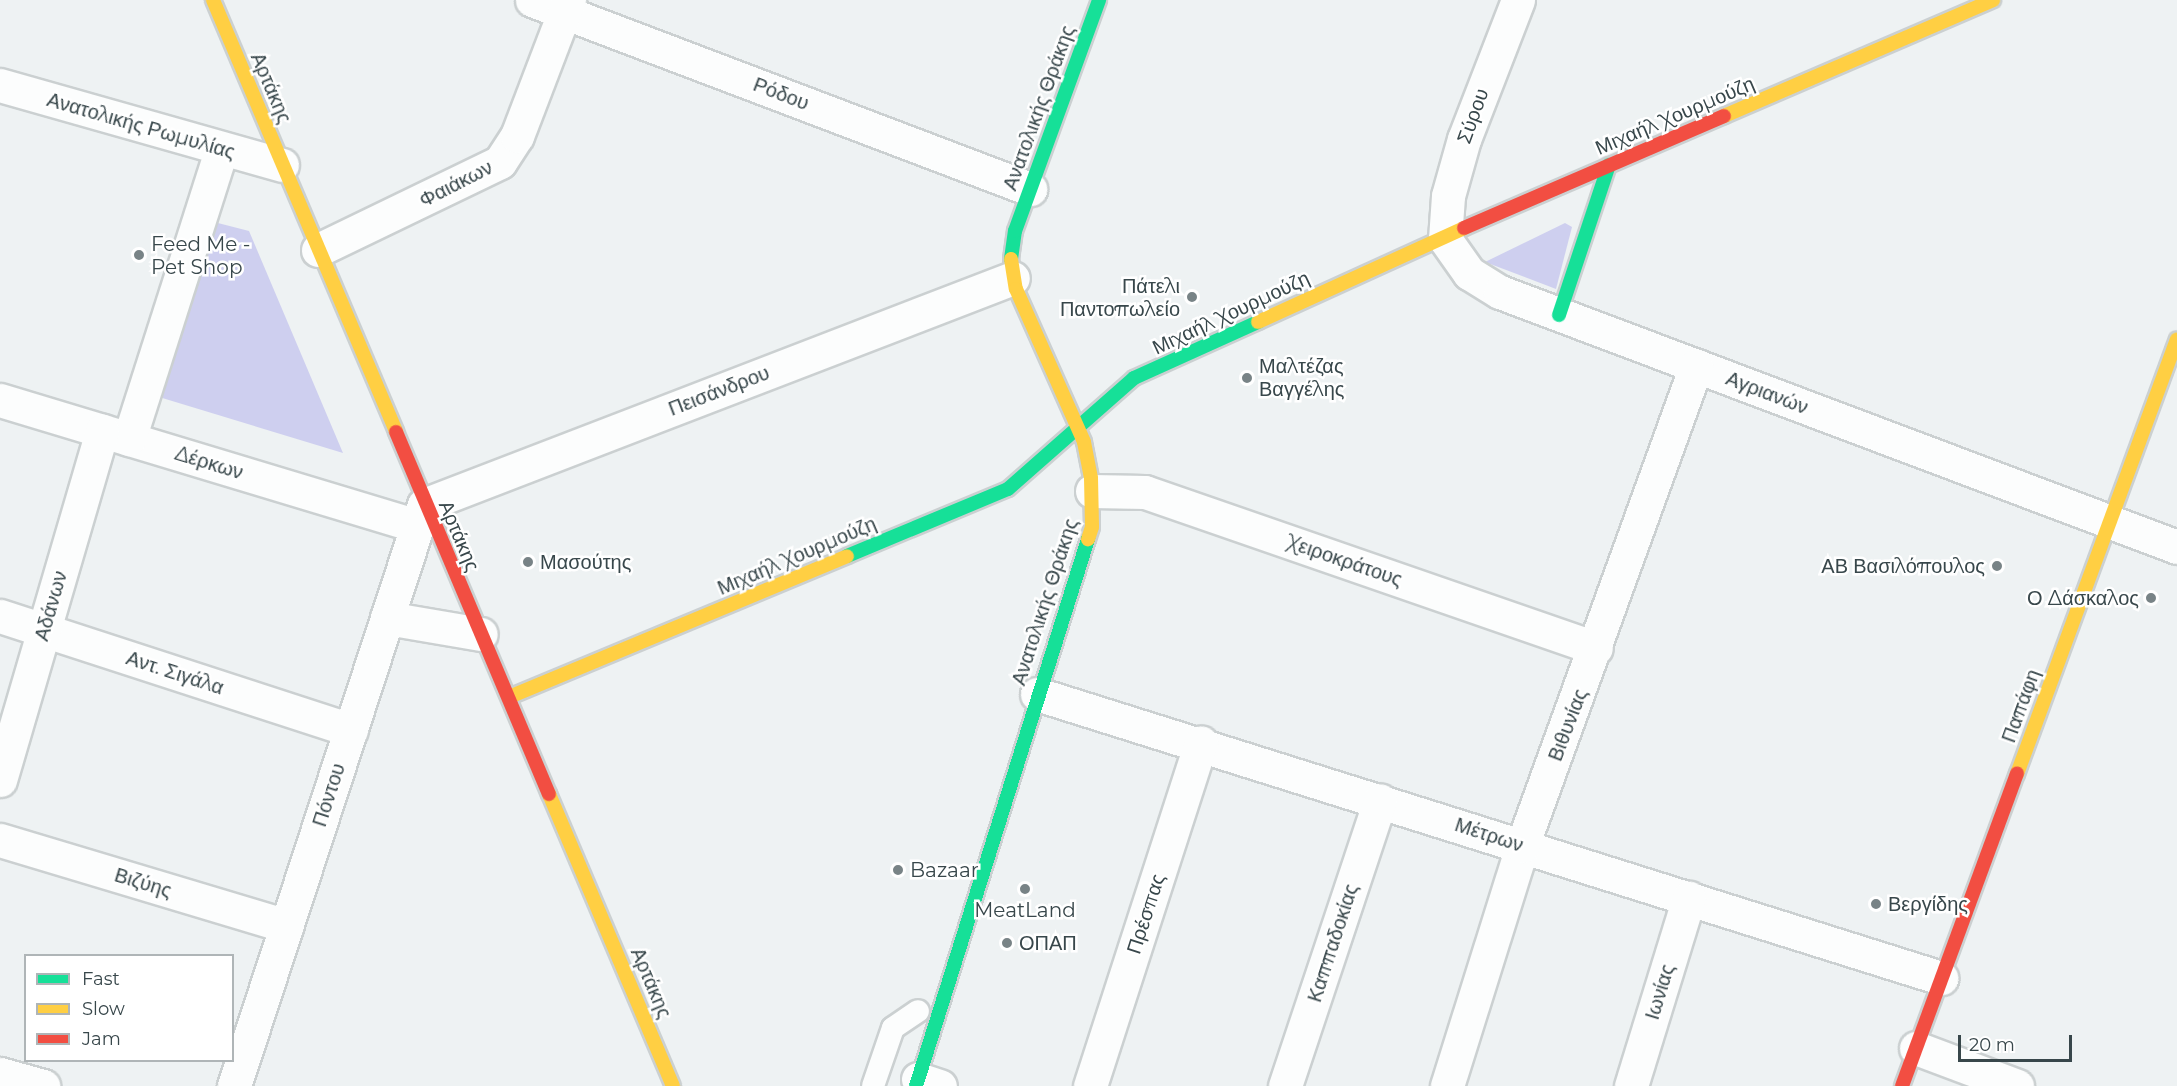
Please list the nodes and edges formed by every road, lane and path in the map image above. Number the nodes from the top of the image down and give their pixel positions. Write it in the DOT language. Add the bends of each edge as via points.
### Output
graph roads {
  1 [pos="213,0"];
  2 [pos="532,0"];
  3 [pos="1100,0"];
  4 [pos="1518,0"];
  5 [pos="1993,0"];
  6 [pos="567,6"];
  7 [pos="0,85"];
  8 [pos="221,150"];
  9 [pos="282,165"];
  10 [pos="1610,165"];
  11 [pos="1030,189"];
  12 [pos="1444,237"];
  13 [pos="318,250"];
  14 [pos="1013,278"];
  15 [pos="1559,315"];
  16 [pos="2177,339"];
  17 [pos="1695,366"];
  18 [pos="0,400"];
  19 [pos="1078,425"];
  20 [pos="116,435"];
  21 [pos="1092,490"];
  22 [pos="421,515"];
  23 [pos="2109,522"];
  24 [pos="2177,548"];
  25 [pos="0,616"];
  26 [pos="387,618"];
  27 [pos="44,630"];
  28 [pos="481,634"];
  29 [pos="1596,648"];
  30 [pos="1036,694"];
  31 [pos="509,697"];
  32 [pos="351,730"];
  33 [pos="1202,743"];
  34 [pos="0,780"];
  35 [pos="1380,800"];
  36 [pos="0,840"];
  37 [pos="1522,846"];
  38 [pos="1689,898"];
  39 [pos="286,927"];
  40 [pos="1941,978"];
  41 [pos="918,1011"];
  42 [pos="1916,1048"];
  43 [pos="0,1074"];
  44 [pos="925,1084"];
  45 [pos="43,1086"];
  46 [pos="234,1086"];
  47 [pos="673,1086"];
  48 [pos="873,1086"];
  49 [pos="1090,1086"];
  50 [pos="1285,1086"];
  51 [pos="1447,1086"];
  52 [pos="1631,1086"];
  53 [pos="1902,1086"];
  54 [pos="2017,1086"];
  1 -- 9 [label="street, Αρτάκης"];
  2 -- 6 [label="street, Ρόδου"];
  3 -- 11 [label="street, Ανατολικής Θράκης"];
  4 -- 12 [label="street, Σύρου" via="1464,139 1448,196"];
  5 -- 10 [label="street, Μιχαήλ Χουρμούζη"];
  6 -- 11 [label="street, Ρόδου"];
  6 -- 13 [label="street, Φαιάκων" via="518,136 500,162"];
  7 -- 8 [label="street, Ανατολικής Ρωμυλίας"];
  8 -- 9 [label="street, Ανατολικής Ρωμυλίας"];
  8 -- 20 [label="street, Αδάνων"];
  9 -- 13 [label="street, Αρτάκης"];
  10 -- 12 [label="street, Μιχαήλ Χουρμούζη"];
  10 -- 15 [label="street"];
  11 -- 14 [label="street, Ανατολικής Θράκης" via="1012,240"];
  12 -- 15 [label="street, Αγριανών" via="1457,261 1484,285"];
  12 -- 19 [label="street, Μιχαήλ Χουρμούζη" via="1134,378"];
  13 -- 22 [label="street, Αρτάκης"];
  14 -- 19 [label="street, Ανατολικής Θράκης"];
  14 -- 22 [label="street, Πεισάνδρου"];
  15 -- 17 [label="street, Αγριανών"];
  16 -- 23 [label="street, Παπάφη"];
  17 -- 23 [label="street, Αγριανών"];
  17 -- 29 [label="street, Βιθυνίας"];
  18 -- 20 [label="street, Δέρκων"];
  19 -- 21 [label="street, Ανατολικής Θράκης"];
  19 -- 31 [label="street, Μιχαήλ Χουρμούζη" via="1008,489"];
  20 -- 22 [label="street, Δέρκων"];
  20 -- 27 [label="street, Αδάνων"];
  21 -- 29 [label="street, Χειροκράτους" via="1145,492"];
  21 -- 30 [label="street, Ανατολικής Θράκης" via="1089,543"];
  22 -- 26 [label="street, Πόντου"];
  22 -- 28 [label="street, Αρτάκης"];
  23 -- 24 [label="street, Αγριανών"];
  23 -- 40 [label="street, Παπάφη"];
  25 -- 27 [label="street, Αντ. Σιγάλα"];
  26 -- 28 [label="street"];
  26 -- 32 [label="street, Πόντου"];
  27 -- 32 [label="street, Αντ. Σιγάλα"];
  27 -- 34 [label="street, Αδάνων"];
  28 -- 31 [label="street, Αρτάκης"];
  29 -- 37 [label="street, Βιθυνίας"];
  30 -- 33 [label="street, Μέτρων"];
  30 -- 44 [label="street, Ανατολικής Θράκης"];
  31 -- 47 [label="street, Αρτάκης"];
  32 -- 39 [label="street, Πόντου"];
  33 -- 35 [label="street, Μέτρων"];
  33 -- 49 [label="street, Πρέσπας"];
  35 -- 37 [label="street, Μέτρων"];
  35 -- 50 [label="street, Καππαδοκίας"];
  36 -- 39 [label="street, Βιζύης"];
  37 -- 38 [label="street, Μέτρων"];
  37 -- 51 [label="street, Βιθυνίας"];
  38 -- 40 [label="street, Μέτρων"];
  38 -- 52 [label="street, Ιωνίας"];
  39 -- 46 [label="street, Πόντου"];
  40 -- 42 [label="street, Παπάφη"];
  41 -- 48 [label="lane" via="892,1029"];
  42 -- 53 [label="street, Παπάφη"];
  42 -- 54 [label="street"];
  43 -- 45 [label="street"];
}
